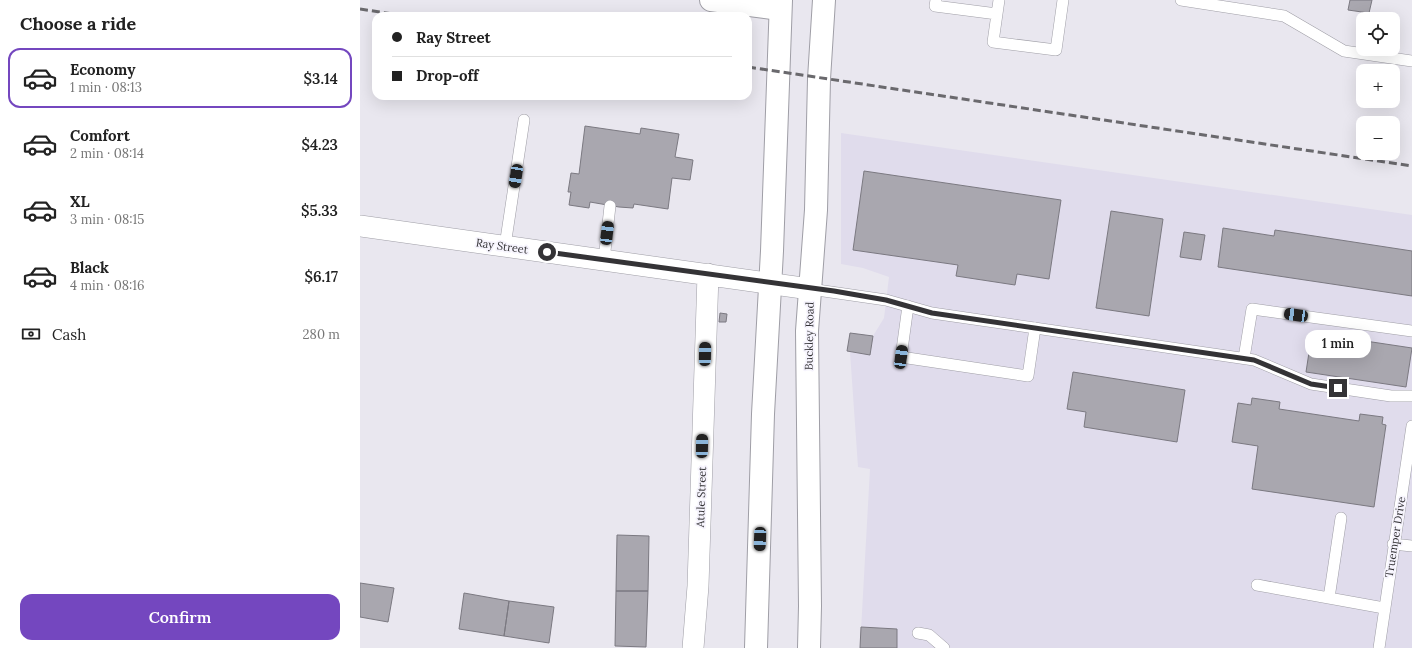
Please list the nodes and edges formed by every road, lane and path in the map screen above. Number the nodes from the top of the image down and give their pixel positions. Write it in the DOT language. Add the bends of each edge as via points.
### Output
graph roads {
  1 [pos="712,0"];
  2 [pos="824,0"];
  3 [pos="936,0"];
  4 [pos="999,0"];
  5 [pos="1063,0"];
  6 [pos="1181,0"];
  7 [pos="781,5"];
  8 [pos="997,14"];
  9 [pos="1412,61"];
  10 [pos="524,120"];
  11 [pos="610,206"];
  12 [pos="360,226"];
  13 [pos="505,246"];
  14 [pos="604,260"];
  15 [pos="708,274"];
  16 [pos="771,283"];
  17 [pos="810,289"];
  18 [pos="908,306"];
  19 [pos="1035,328"];
  20 [pos="1412,331"];
  21 [pos="1244,358"];
  22 [pos="1412,396"];
  23 [pos="1412,426"];
  24 [pos="1341,518"];
  25 [pos="1393,544"];
  26 [pos="1412,546"];
  27 [pos="1257,585"];
  28 [pos="1329,598"];
  29 [pos="1384,608"];
  30 [pos="918,634"];
  31 [pos="693,648"];
  32 [pos="756,648"];
  33 [pos="809,648"];
  34 [pos="944,648"];
  35 [pos="1379,648"];
  1 -- 7 [label="main road"];
  2 -- 17 [label="main road, Buckley Road" via="816,210"];
  3 -- 8 [label="lane" via="935,6"];
  4 -- 8 [label="lane"];
  5 -- 8 [label="lane" via="1056,50 993,42"];
  6 -- 9 [label="lane" via="1284,16 1344,51"];
  7 -- 16 [label="main road"];
  10 -- 13 [label="lane"];
  11 -- 14 [label="lane"];
  12 -- 13 [label="street, Ray Street"];
  13 -- 14 [label="street, Ray Street"];
  14 -- 15 [label="street, Ray Street"];
  15 -- 16 [label="street, Ray Street"];
  15 -- 31 [label="street, Atule Street" via="698,586"];
  16 -- 17 [label="street, Ray Street"];
  16 -- 32 [label="main road" via="763,414"];
  17 -- 18 [label="lane" via="886,300"];
  17 -- 33 [label="main road, Buckley Road" via="807,331"];
  18 -- 19 [label="lane" via="932,313"];
  18 -- 19 [label="lane" via="901,357 1028,376"];
  19 -- 21 [label="lane"];
  20 -- 21 [label="lane" via="1252,309"];
  21 -- 22 [label="lane" via="1311,384 1392,396"];
  23 -- 25 [label="lane, Truemper Drive"];
  24 -- 28 [label="lane"];
  25 -- 26 [label="lane"];
  25 -- 29 [label="lane, Truemper Drive"];
  27 -- 28 [label="lane"];
  28 -- 29 [label="lane"];
  29 -- 35 [label="lane, Truemper Drive"];
  30 -- 34 [label="lane" via="929,635"];
}
